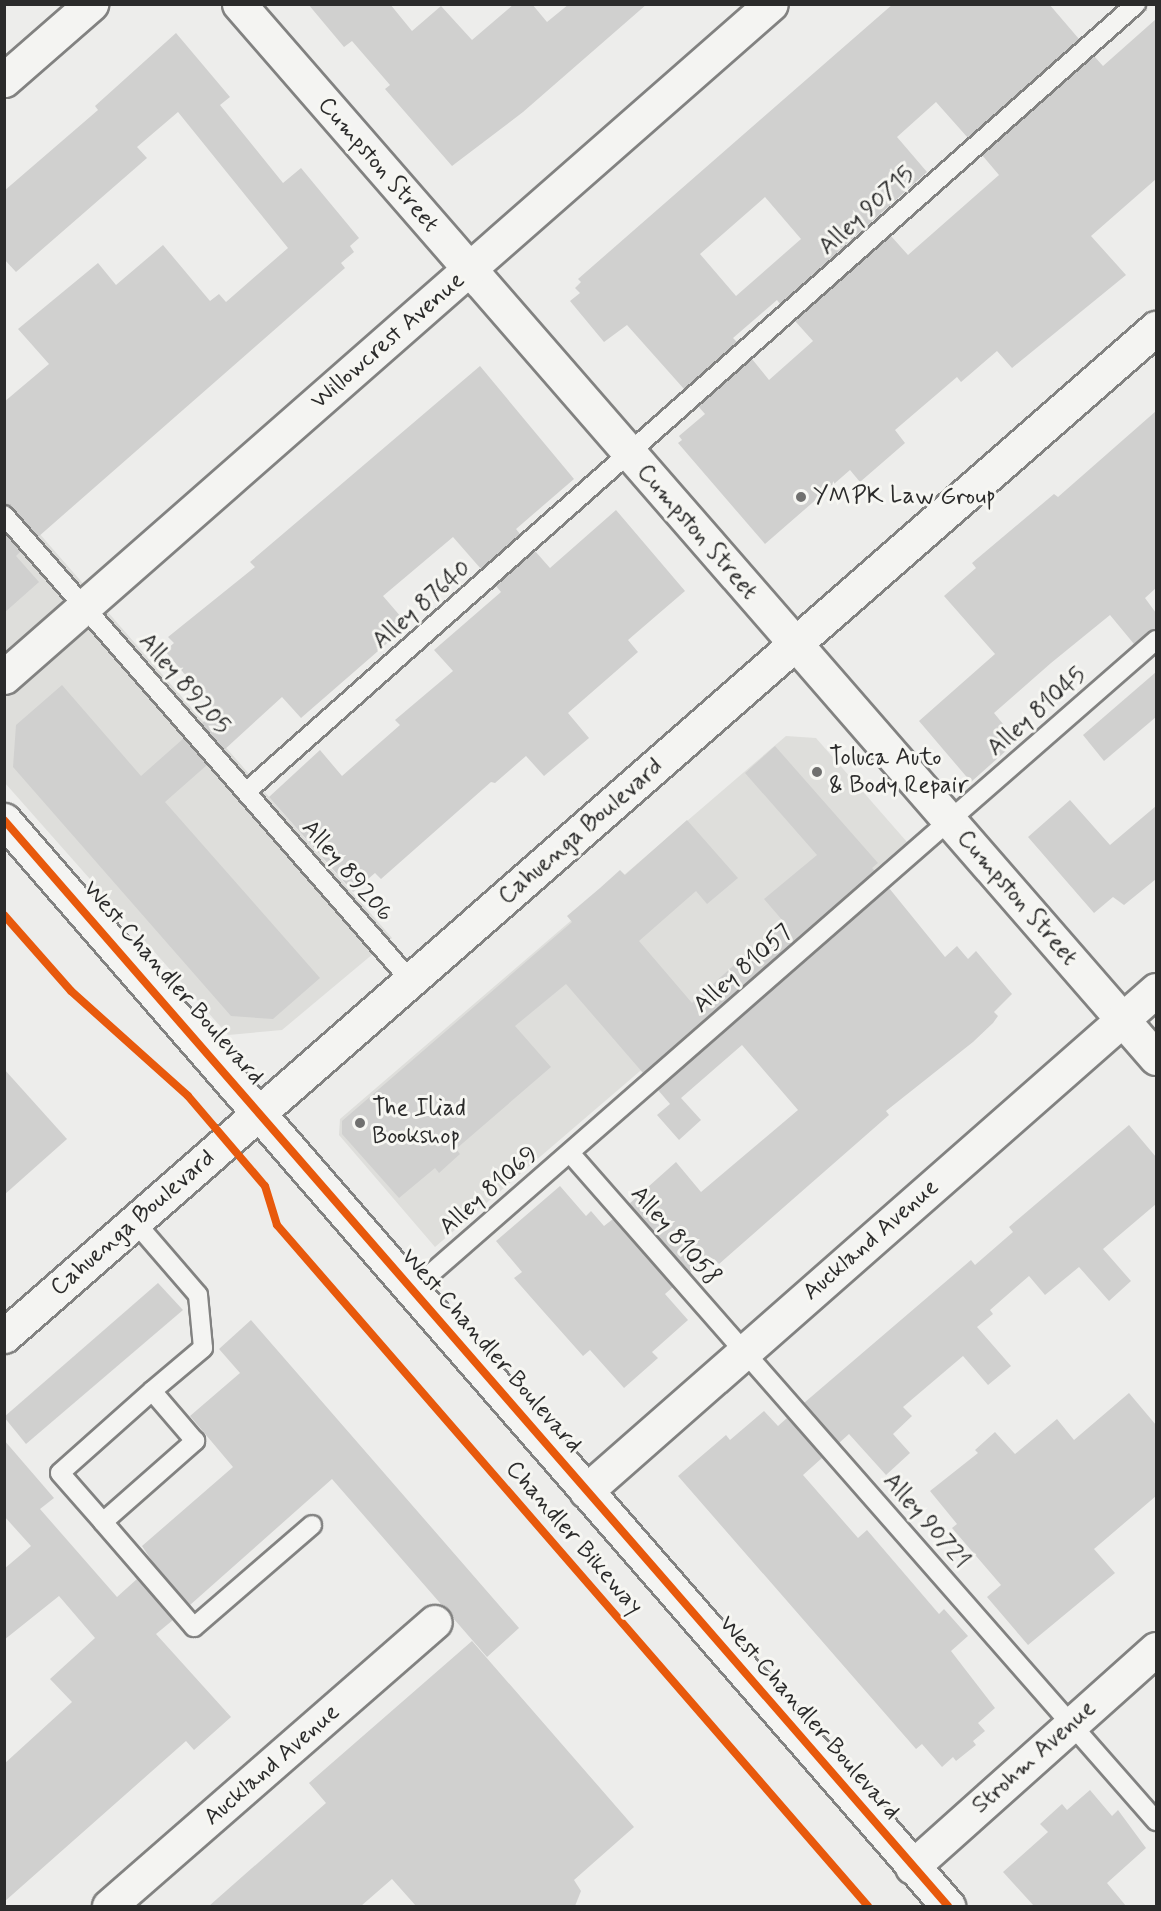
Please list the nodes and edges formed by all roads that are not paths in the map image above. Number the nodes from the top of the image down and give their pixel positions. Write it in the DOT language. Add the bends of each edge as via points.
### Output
graph roads {
  1 [pos="91,4"];
  2 [pos="239,4"];
  3 [pos="771,4"];
  4 [pos="1136,4"];
  5 [pos="4,80"];
  6 [pos="469,270"];
  7 [pos="1156,328"];
  8 [pos="630,454"];
  9 [pos="4,515"];
  10 [pos="86,608"];
  11 [pos="1156,640"];
  12 [pos="795,644"];
  13 [pos="4,677"];
  14 [pos="246,792"];
  15 [pos="4,820"];
  16 [pos="948,820"];
  17 [pos="411,981"];
  18 [pos="1156,990"];
  19 [pos="1122,1019"];
  20 [pos="1156,1058"];
  21 [pos="260,1113"];
  22 [pos="570,1153"];
  23 [pos="135,1222"];
  24 [pos="412,1290"];
  25 [pos="4,1336"];
  26 [pos="744,1351"];
  27 [pos="152,1391"];
  28 [pos="586,1491"];
  29 [pos="103,1522"];
  30 [pos="312,1525"];
  31 [pos="435,1622"];
  32 [pos="1156,1649"];
  33 [pos="1071,1724"];
  34 [pos="1156,1821"];
  35 [pos="912,1866"];
  36 [pos="109,1906"];
  37 [pos="948,1906"];
  1 -- 5 [label="street"];
  2 -- 6 [label="street, Cumpston Street"];
  3 -- 6 [label="street, Willowcrest Avenue"];
  4 -- 8 [label="lane, Alley 90715"];
  6 -- 8 [label="street, Cumpston Street"];
  6 -- 10 [label="street, Willowcrest Avenue"];
  7 -- 12 [label="street, Cahuenga Boulevard"];
  8 -- 12 [label="street, Cumpston Street"];
  8 -- 14 [label="lane, Alley 87640"];
  9 -- 10 [label="lane, Alley 89205"];
  10 -- 13 [label="street, Willowcrest Avenue"];
  10 -- 14 [label="lane, Alley 89205"];
  11 -- 16 [label="lane, Alley 81045"];
  12 -- 16 [label="street, Cumpston Street"];
  12 -- 17 [label="street, Cahuenga Boulevard"];
  14 -- 17 [label="lane, Alley 89206"];
  15 -- 21 [label="street, West Chandler Boulevard"];
  16 -- 19 [label="street, Cumpston Street"];
  16 -- 22 [label="lane, Alley 81057"];
  17 -- 21 [label="street, Cahuenga Boulevard"];
  18 -- 19 [label="street, Auckland Avenue"];
  19 -- 20 [label="street, Cumpston Street"];
  19 -- 26 [label="street, Auckland Avenue"];
  21 -- 23 [label="street, Cahuenga Boulevard"];
  21 -- 24 [label="street, West Chandler Boulevard"];
  22 -- 24 [label="lane, Alley 81069"];
  22 -- 26 [label="lane, Alley 81058"];
  23 -- 25 [label="street, Cahuenga Boulevard"];
  23 -- 27 [label="lane" via="198,1295 202,1348"];
  24 -- 28 [label="street, West Chandler Boulevard"];
  26 -- 28 [label="street, Auckland Avenue"];
  26 -- 33 [label="lane, Alley 90721"];
  27 -- 29 [label="lane" via="60,1473"];
  27 -- 29 [label="lane" via="195,1441"];
  28 -- 35 [label="street, West Chandler Boulevard"];
  29 -- 30 [label="lane" via="194,1627"];
  31 -- 36 [label="street, Auckland Avenue"];
  32 -- 33 [label="street, Strohm Avenue"];
  33 -- 34 [label="lane, Alley 90721"];
  33 -- 35 [label="street, Strohm Avenue"];
  35 -- 37 [label="street, West Chandler Boulevard"];
}
